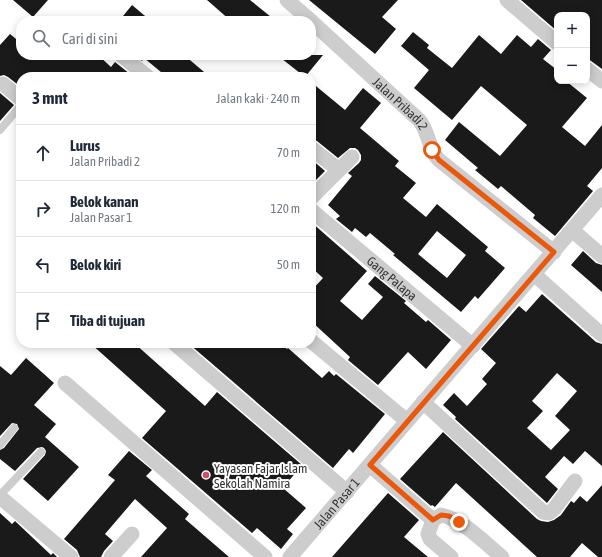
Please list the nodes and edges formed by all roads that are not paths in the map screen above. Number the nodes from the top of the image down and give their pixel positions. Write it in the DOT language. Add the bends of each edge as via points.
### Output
graph roads {
  1 [pos="287,0"];
  2 [pos="507,0"];
  3 [pos="305,16"];
  4 [pos="316,26"];
  5 [pos="554,40"];
  6 [pos="127,60"];
  7 [pos="590,71"];
  8 [pos="142,72"];
  9 [pos="602,81"];
  10 [pos="3,84"];
  11 [pos="16,95"];
  12 [pos="16,111"];
  13 [pos="0,130"];
  14 [pos="316,152"];
  15 [pos="352,156"];
  16 [pos="339,170"];
  17 [pos="316,193"];
  18 [pos="600,200"];
  19 [pos="316,214"];
  20 [pos="572,230"];
  21 [pos="554,252"];
  22 [pos="602,256"];
  23 [pos="535,275"];
  24 [pos="602,335"];
  25 [pos="316,345"];
  26 [pos="473,346"];
  27 [pos="180,348"];
  28 [pos="66,383"];
  29 [pos="423,402"];
  30 [pos="407,420"];
  31 [pos="14,428"];
  32 [pos="0,445"];
  33 [pos="41,452"];
  34 [pos="370,465"];
  35 [pos="575,481"];
  36 [pos="347,492"];
  37 [pos="0,496"];
  38 [pos="433,520"];
  39 [pos="132,534"];
  40 [pos="71,557"];
  41 [pos="111,557"];
  42 [pos="265,557"];
  43 [pos="290,557"];
  44 [pos="451,557"];
  45 [pos="502,557"];
  1 -- 3 [label="street, Jalan Pribadi 2"];
  2 -- 5 [label="street"];
  4 -- 21 [label="street, Jalan Pribadi 2" via="423,124 432,150 439,160"];
  6 -- 8 [label="street"];
  7 -- 9 [label="street"];
  10 -- 11 [label="street"];
  12 -- 13 [label="lane"];
  14 -- 16 [label="street"];
  15 -- 16 [label="street"];
  16 -- 17 [label="street"];
  18 -- 20 [label="street, Jalan Pasar 1"];
  19 -- 26 [label="street, Gang Palapa"];
  20 -- 21 [label="street, Jalan Pasar 1"];
  20 -- 22 [label="street"];
  21 -- 23 [label="street, Jalan Pasar 1"];
  23 -- 24 [label="street"];
  23 -- 26 [label="street, Jalan Pasar 1"];
  25 -- 30 [label="street"];
  26 -- 29 [label="street, Jalan Pasar 1"];
  27 -- 36 [label="street"];
  28 -- 42 [label="street"];
  29 -- 30 [label="street, Jalan Pasar 1"];
  29 -- 35 [label="street" via="543,512 549,513 554,509"];
  30 -- 34 [label="street, Jalan Pasar 1"];
  31 -- 32 [label="lane"];
  33 -- 37 [label="lane"];
  34 -- 36 [label="street, Jalan Pasar 1"];
  34 -- 38 [label="street"];
  36 -- 43 [label="street, Jalan Pasar 1"];
  37 -- 40 [label="street"];
  38 -- 44 [label="street" via="428,534 430,539"];
  38 -- 45 [label="street" via="441,515 449,516"];
  39 -- 41 [label="street"];
}
